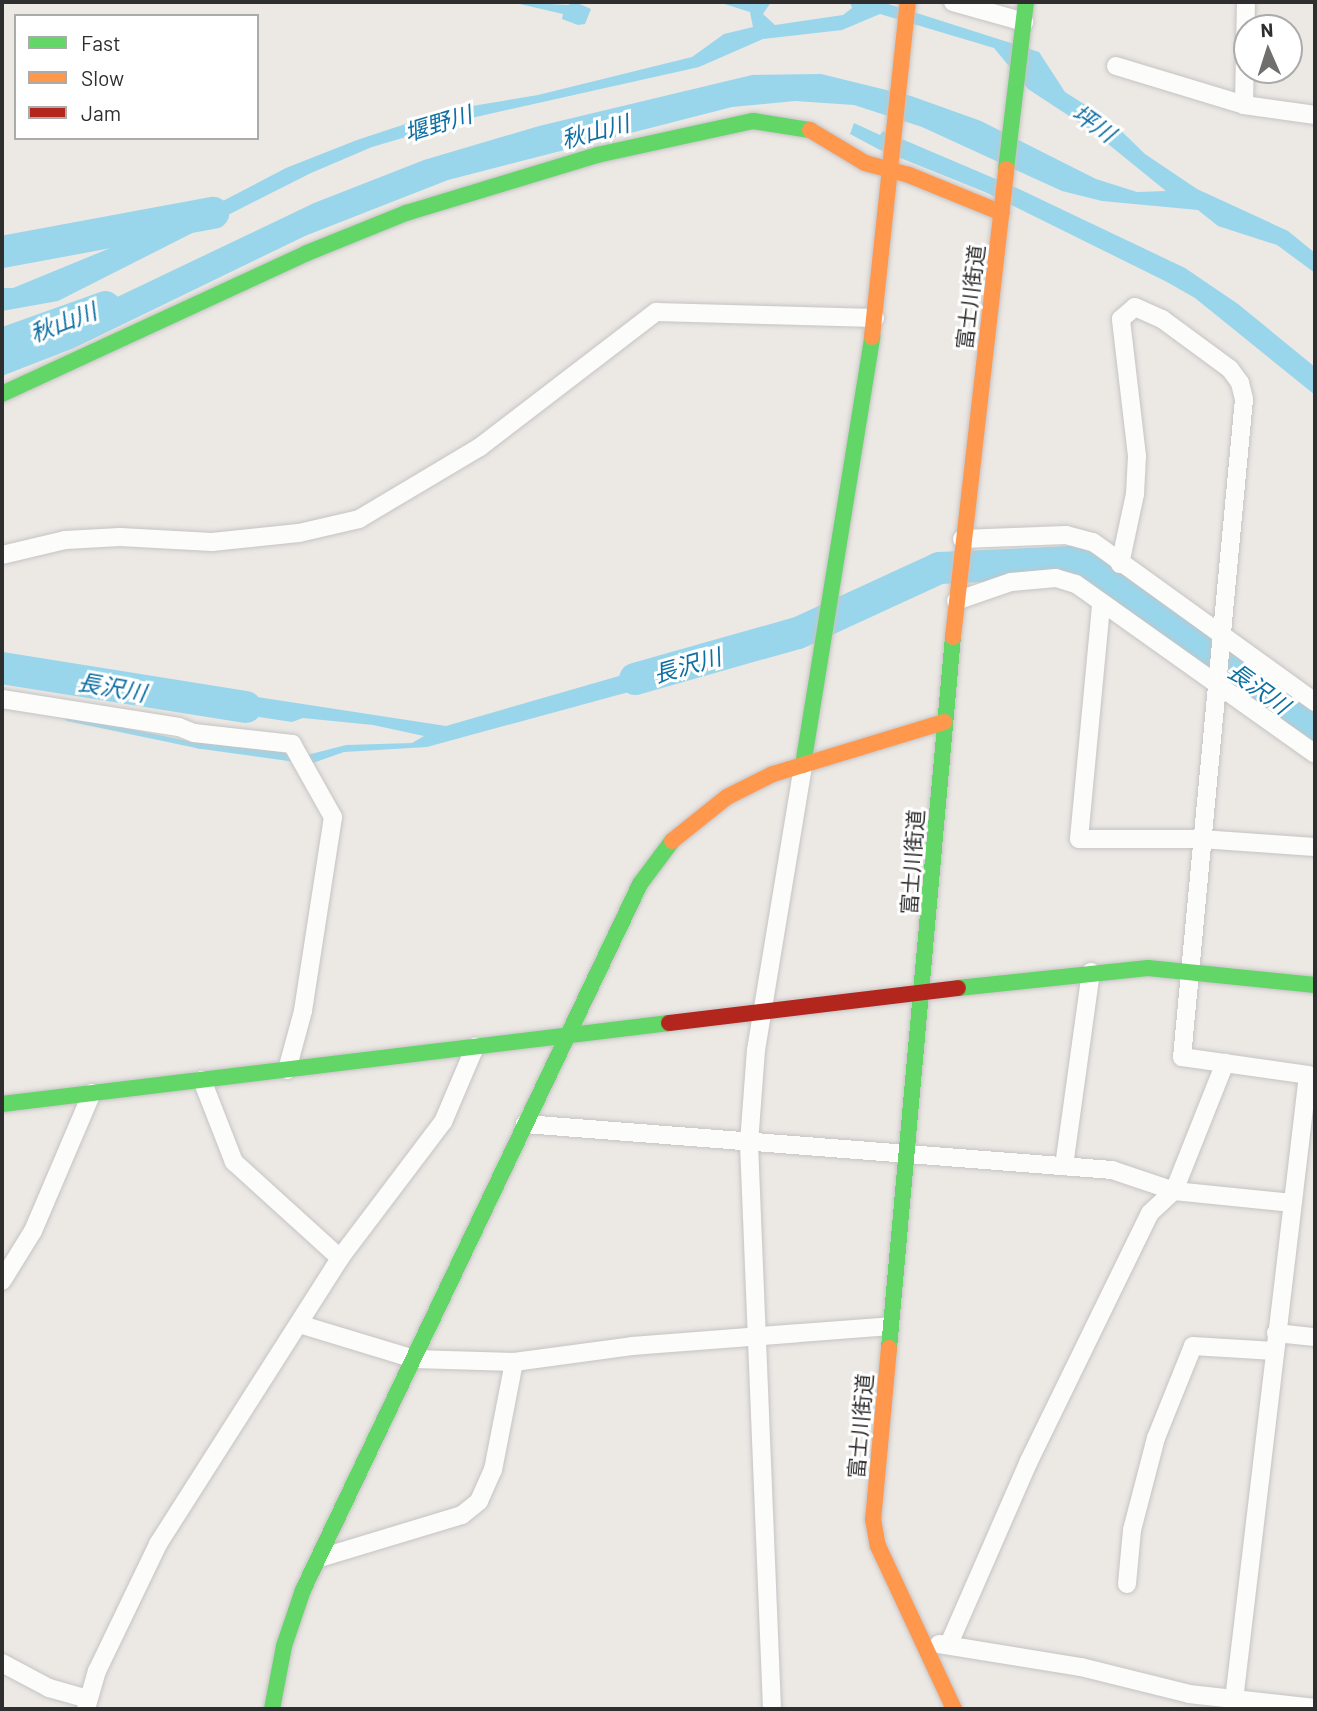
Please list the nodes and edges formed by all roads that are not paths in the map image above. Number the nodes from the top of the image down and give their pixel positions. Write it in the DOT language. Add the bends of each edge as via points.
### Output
graph roads {
  1 [pos="908,2"];
  2 [pos="953,2"];
  3 [pos="1026,2"];
  4 [pos="1246,2"];
  5 [pos="1024,22"];
  6 [pos="1116,66"];
  7 [pos="1244,106"];
  8 [pos="1315,116"];
  9 [pos="890,163"];
  10 [pos="1002,208"];
  11 [pos="874,318"];
  12 [pos="2,394"];
  13 [pos="962,540"];
  14 [pos="2,555"];
  15 [pos="1120,564"];
  16 [pos="956,600"];
  17 [pos="1101,606"];
  18 [pos="1221,638"];
  19 [pos="1218,685"];
  20 [pos="2,699"];
  21 [pos="1315,702"];
  22 [pos="944,722"];
  23 [pos="1315,754"];
  24 [pos="803,765"];
  25 [pos="1201,839"];
  26 [pos="1315,847"];
  27 [pos="1091,972"];
  28 [pos="1192,972"];
  29 [pos="1315,985"];
  30 [pos="924,992"];
  31 [pos="762,1010"];
  32 [pos="568,1036"];
  33 [pos="475,1047"];
  34 [pos="1225,1063"];
  35 [pos="287,1070"];
  36 [pos="202,1080"];
  37 [pos="92,1093"];
  38 [pos="2,1104"];
  39 [pos="525,1124"];
  40 [pos="749,1143"];
  41 [pos="907,1154"];
  42 [pos="1064,1166"];
  43 [pos="1174,1191"];
  44 [pos="1292,1203"];
  45 [pos="340,1258"];
  46 [pos="2,1281"];
  47 [pos="299,1324"];
  48 [pos="890,1326"];
  49 [pos="1315,1337"];
  50 [pos="754,1338"];
  51 [pos="1275,1342"];
  52 [pos="414,1359"];
  53 [pos="514,1362"];
  54 [pos="320,1558"];
  55 [pos="1127,1584"];
  56 [pos="925,1644"];
  57 [pos="949,1644"];
  58 [pos="2,1663"];
  59 [pos="1234,1700"];
  60 [pos="1188,1701"];
  61 [pos="87,1704"];
  62 [pos="1315,1708"];
  63 [pos="272,1709"];
  64 [pos="772,1709"];
  65 [pos="954,1709"];
  1 -- 9 [label="street"];
  2 -- 5 [label="street"];
  3 -- 5 [label="street, 富士川街道"];
  4 -- 7 [label="street"];
  5 -- 10 [label="street, 富士川街道"];
  6 -- 7 [label="street"];
  7 -- 8 [label="street"];
  9 -- 10 [label="street"];
  9 -- 11 [label="street"];
  9 -- 12 [label="street" via="865,163 804,127 779,121 753,121 597,155 484,186 393,218"];
  10 -- 13 [label="street, 富士川街道"];
  11 -- 14 [label="street" via="656,312 481,447 359,519 299,533 212,542 120,537 65,540"];
  11 -- 24 [label="street"];
  13 -- 15 [label="street" via="1066,536 1093,542"];
  13 -- 16 [label="street, 富士川街道"];
  15 -- 18 [label="street"];
  15 -- 18 [label="street" via="1135,494 1137,456 1121,318 1135,307 1162,319 1230,369 1240,383 1244,399"];
  16 -- 17 [label="street" via="1011,582 1056,578 1076,584"];
  16 -- 22 [label="street, 富士川街道"];
  17 -- 19 [label="street"];
  17 -- 25 [label="street" via="1079,839"];
  18 -- 19 [label="street"];
  18 -- 21 [label="street"];
  19 -- 23 [label="street"];
  19 -- 25 [label="street"];
  20 -- 35 [label="street" via="179,726 194,733 292,744 333,817 303,1011"];
  22 -- 24 [label="street"];
  22 -- 30 [label="street, 富士川街道"];
  24 -- 31 [label="street"];
  24 -- 32 [label="street" via="727,797 685,827 658,856 640,884"];
  25 -- 26 [label="street"];
  25 -- 28 [label="street"];
  27 -- 28 [label="street" via="1148,968"];
  27 -- 30 [label="street"];
  27 -- 42 [label="street"];
  28 -- 29 [label="street"];
  28 -- 34 [label="street" via="1182,1057"];
  30 -- 31 [label="street"];
  30 -- 41 [label="street, 富士川街道"];
  31 -- 32 [label="street"];
  31 -- 40 [label="street"];
  32 -- 33 [label="street"];
  32 -- 39 [label="street"];
  33 -- 35 [label="street"];
  33 -- 45 [label="street" via="443,1122"];
  34 -- 43 [label="street"];
  34 -- 44 [label="street" via="1308,1075"];
  35 -- 36 [label="street"];
  36 -- 37 [label="street"];
  36 -- 45 [label="street" via="234,1162"];
  37 -- 38 [label="street"];
  37 -- 46 [label="street" via="33,1231"];
  39 -- 40 [label="street"];
  39 -- 52 [label="street"];
  40 -- 41 [label="street"];
  40 -- 50 [label="street"];
  41 -- 42 [label="street"];
  41 -- 48 [label="street, 富士川街道"];
  42 -- 43 [label="street" via="1112,1170"];
  43 -- 44 [label="street"];
  43 -- 57 [label="street" via="1150,1213 1028,1463"];
  44 -- 51 [label="street"];
  45 -- 47 [label="street"];
  47 -- 52 [label="street"];
  47 -- 61 [label="street" via="208,1459 158,1544 97,1671"];
  48 -- 50 [label="street"];
  48 -- 56 [label="street, 富士川街道" via="874,1532"];
  49 -- 51 [label="street"];
  50 -- 53 [label="street"];
  50 -- 64 [label="street"];
  51 -- 55 [label="street" via="1193,1346 1156,1438 1132,1530"];
  51 -- 59 [label="street"];
  52 -- 53 [label="street"];
  52 -- 54 [label="street"];
  53 -- 54 [label="street" via="493,1470 478,1501 462,1514"];
  54 -- 63 [label="street" via="303,1590 284,1646"];
  56 -- 57 [label="street"];
  56 -- 65 [label="street, 富士川街道"];
  57 -- 60 [label="street" via="1081,1667"];
  58 -- 61 [label="street"];
  59 -- 60 [label="street"];
  59 -- 62 [label="street"];
}
